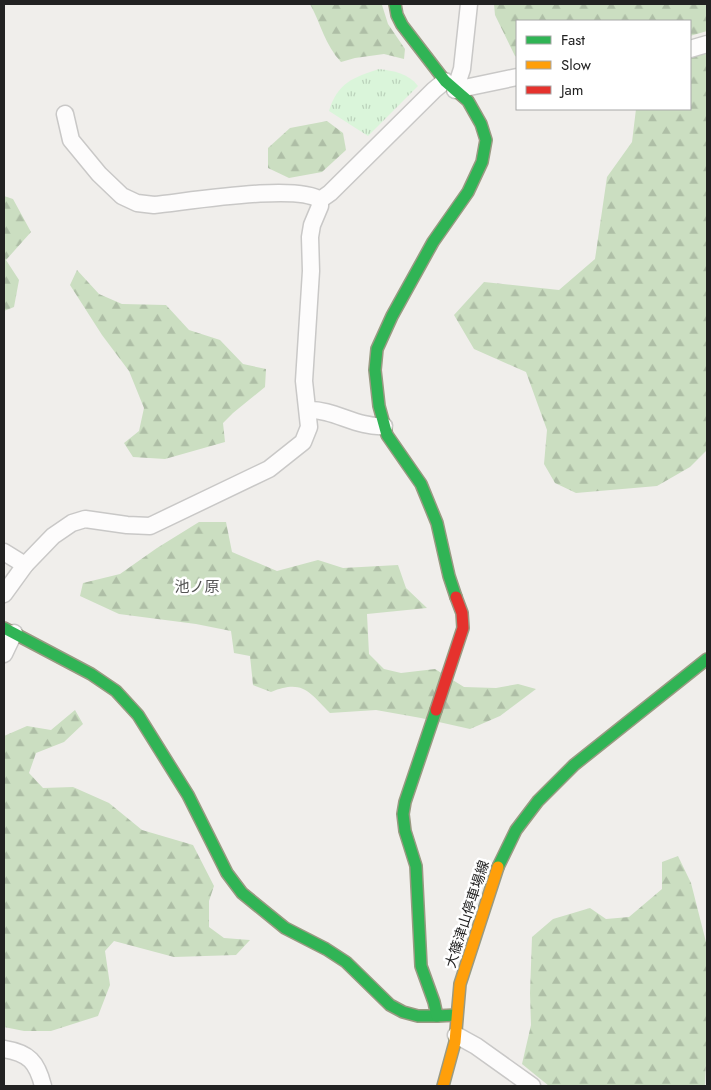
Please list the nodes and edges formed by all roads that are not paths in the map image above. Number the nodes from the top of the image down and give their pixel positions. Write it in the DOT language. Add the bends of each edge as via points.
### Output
graph roads {
  1 [pos="395,4"];
  2 [pos="469,4"];
  3 [pos="707,44"];
  4 [pos="691,49"];
  5 [pos="516,77"];
  6 [pos="450,86"];
  7 [pos="65,114"];
  8 [pos="320,200"];
  9 [pos="308,410"];
  10 [pos="384,426"];
  11 [pos="4,552"];
  12 [pos="26,565"];
  13 [pos="4,594"];
  14 [pos="9,630"];
  15 [pos="4,654"];
  16 [pos="707,659"];
  17 [pos="456,1015"];
  18 [pos="436,1016"];
  19 [pos="456,1035"];
  20 [pos="4,1049"];
  21 [pos="43,1086"];
  22 [pos="443,1086"];
  23 [pos="532,1086"];
  1 -- 6 [label="street" via="402,26"];
  2 -- 6 [label="street" via="462,69"];
  3 -- 4 [label="street"];
  5 -- 6 [label="street"];
  6 -- 8 [label="street" via="434,90"];
  6 -- 10 [label="street" via="468,100 481,124 486,140 482,162 468,192 433,242 377,349 375,370"];
  7 -- 8 [label="street" via="71,140 122,196 137,203 154,205 273,192 315,196"];
  8 -- 9 [label="street" via="310,237 304,381"];
  9 -- 10 [label="street" via="320,409 373,427"];
  9 -- 12 [label="street" via="309,427 303,442 269,469 150,526 85,519 72,523 53,536"];
  10 -- 18 [label="street" via="430,504 462,613 459,643 403,814 416,866 422,966 433,995"];
  11 -- 12 [label="street"];
  12 -- 13 [label="street"];
  14 -- 15 [label="street"];
  14 -- 18 [label="street" via="91,674 116,691 138,715 188,795 227,873 242,893 285,928 346,962 390,1005 418,1016"];
  16 -- 17 [label="street, 大篠津山停車場線" via="574,766 538,801 516,830 496,870 482,912 460,984"];
  17 -- 18 [label="street"];
  17 -- 19 [label="street, 大篠津山停車場線"];
  19 -- 22 [label="street, 大篠津山停車場線"];
  19 -- 23 [label="street"];
  20 -- 21 [label="street" via="29,1057 38,1068"];
}
